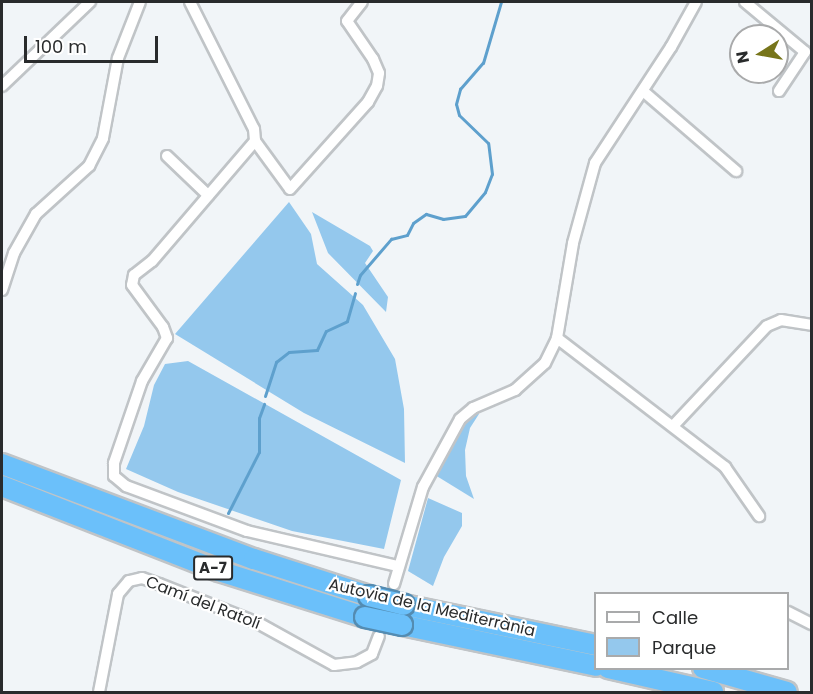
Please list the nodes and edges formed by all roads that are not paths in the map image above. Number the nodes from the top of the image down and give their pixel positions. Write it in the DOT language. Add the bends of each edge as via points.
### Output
graph roads {
  1 [pos="90,2"];
  2 [pos="140,2"];
  3 [pos="190,2"];
  4 [pos="362,2"];
  5 [pos="696,2"];
  6 [pos="745,2"];
  7 [pos="2,86"];
  8 [pos="643,91"];
  9 [pos="778,91"];
  10 [pos="255,141"];
  11 [pos="166,156"];
  12 [pos="736,171"];
  13 [pos="208,195"];
  14 [pos="2,290"];
  15 [pos="812,325"];
  16 [pos="557,338"];
  17 [pos="673,426"];
  18 [pos="2,464"];
  19 [pos="2,486"];
  20 [pos="759,516"];
  21 [pos="398,566"];
  22 [pos="394,584"];
  23 [pos="789,612"];
  24 [pos="812,624"];
  25 [pos="378,640"];
  26 [pos="594,645"];
  27 [pos="594,666"];
  28 [pos="612,670"];
  29 [pos="707,670"];
  30 [pos="99,693"];
  31 [pos="712,693"];
  32 [pos="788,693"];
  1 -- 7 [label="street"];
  2 -- 14 [label="street" via="118,58 103,138 89,166 36,214 14,253"];
  3 -- 10 [label="street" via="254,129"];
  4 -- 10 [label="street" via="347,21 379,73 368,102 290,189"];
  5 -- 8 [label="street"];
  6 -- 9 [label="street" via="805,52"];
  8 -- 12 [label="street"];
  8 -- 16 [label="street" via="595,163 573,243"];
  10 -- 13 [label="street"];
  11 -- 13 [label="street"];
  13 -- 21 [label="street" via="152,261 134,275 132,285 167,338 142,381 114,463 114,476 126,486 247,531"];
  15 -- 17 [label="street" via="781,320 767,326"];
  16 -- 17 [label="street"];
  16 -- 21 [label="street" via="545,363 529,380 460,418 423,487"];
  17 -- 20 [label="street" via="725,467"];
  18 -- 26 [label="highway, Autovia de la Mediterrània / A-7, bridge" via="254,559 369,596"];
  19 -- 27 [label="highway, Autovia de la Mediterrània / A-7, bridge" via="219,571 365,617"];
  21 -- 22 [label="street"];
  23 -- 24 [label="street"];
  25 -- 30 [label="street, Camí del Ratolí" via="372,654 357,662 334,665 258,623 142,578 129,581 118,594"];
  28 -- 31 [label="highway"];
  29 -- 32 [label="highway"];
}
